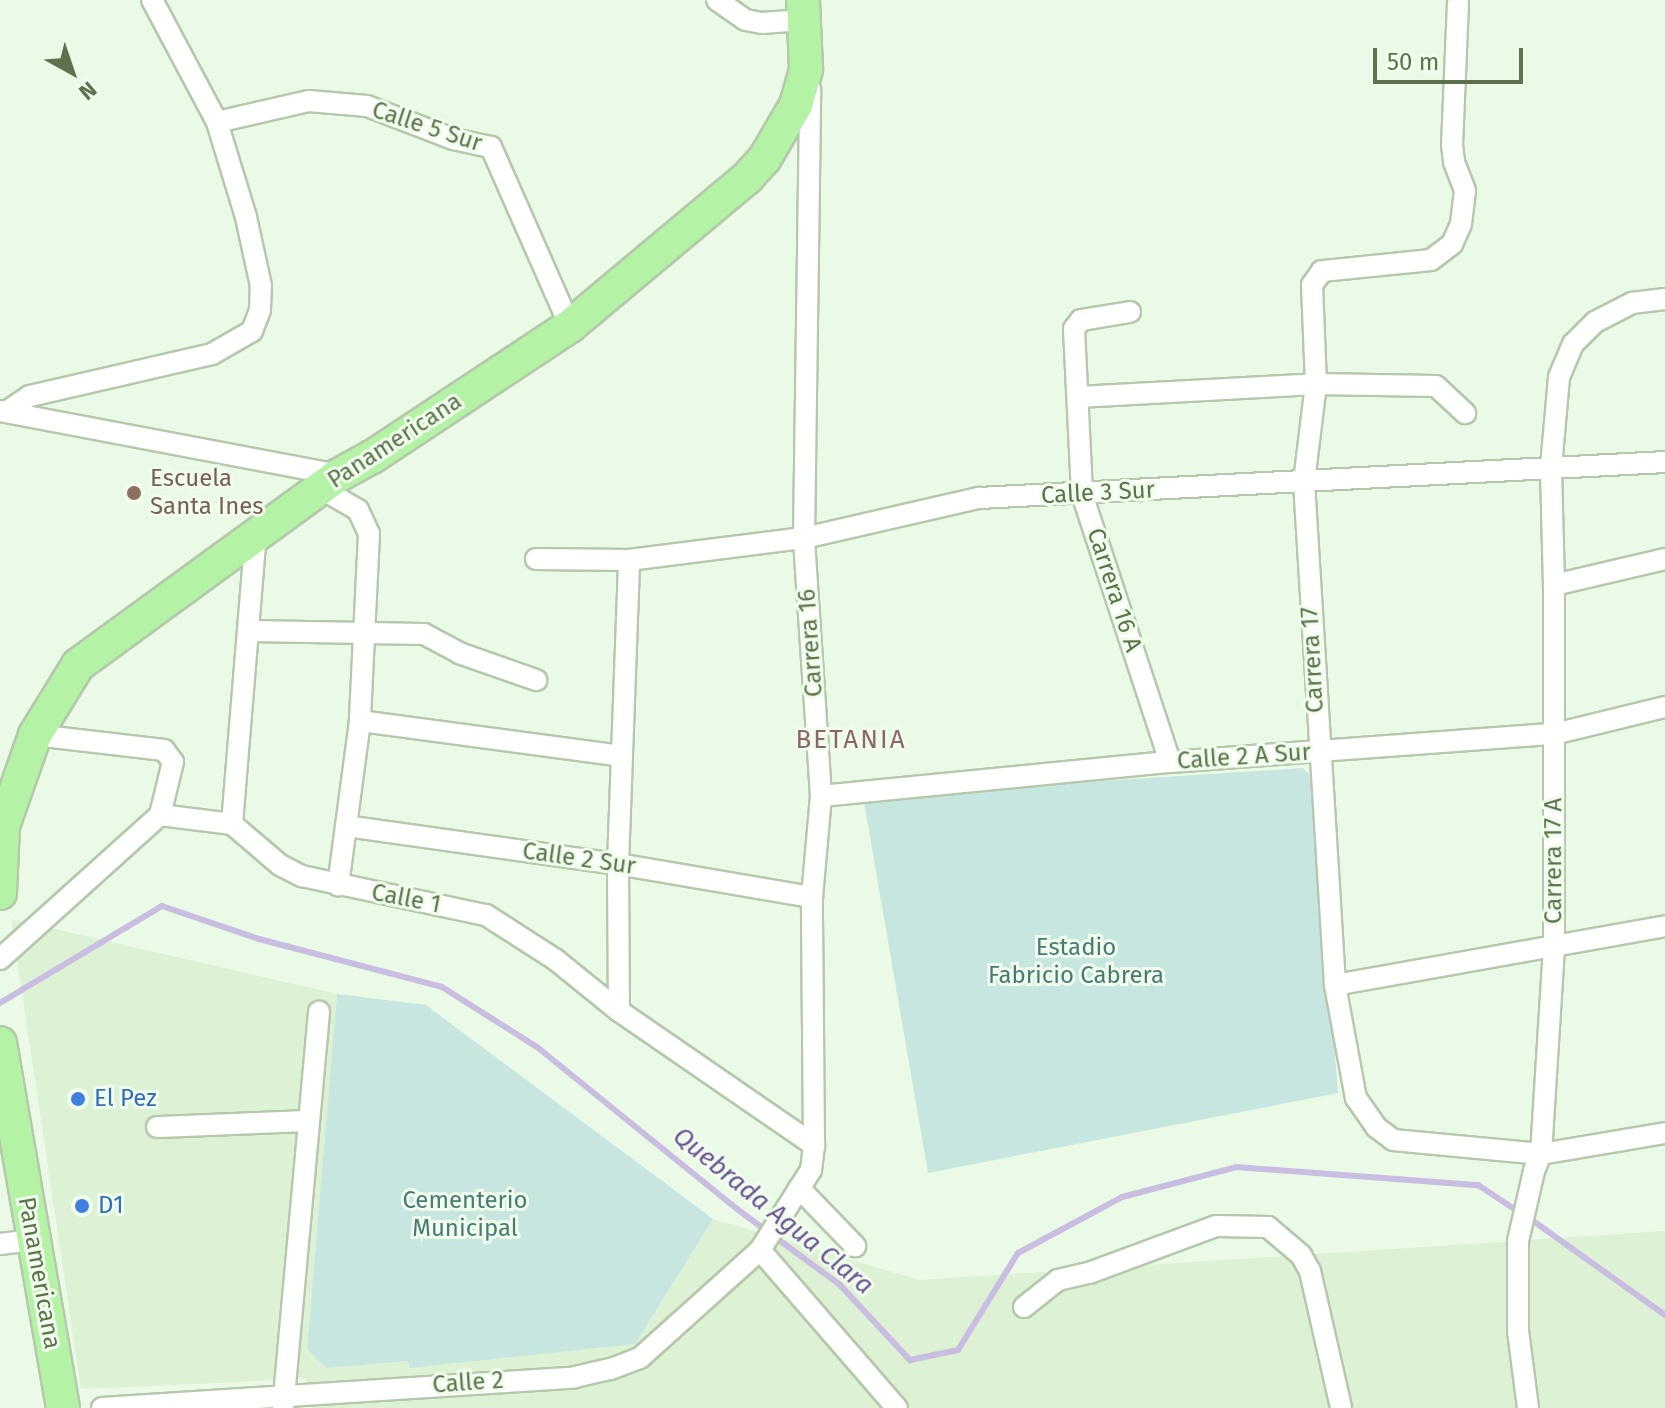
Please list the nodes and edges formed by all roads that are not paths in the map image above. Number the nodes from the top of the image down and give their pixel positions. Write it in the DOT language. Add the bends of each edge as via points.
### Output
graph roads {
  1 [pos="152,0"];
  2 [pos="717,0"];
  3 [pos="1458,3"];
  4 [pos="803,10"];
  5 [pos="806,69"];
  6 [pos="217,122"];
  7 [pos="1665,299"];
  8 [pos="1130,312"];
  9 [pos="570,326"];
  10 [pos="1316,384"];
  11 [pos="1078,397"];
  12 [pos="3,412"];
  13 [pos="1465,413"];
  14 [pos="1665,462"];
  15 [pos="1551,467"];
  16 [pos="330,482"];
  17 [pos="1304,482"];
  18 [pos="1082,494"];
  19 [pos="256,534"];
  20 [pos="804,538"];
  21 [pos="536,559"];
  22 [pos="1665,559"];
  23 [pos="629,560"];
  24 [pos="1554,585"];
  25 [pos="251,631"];
  26 [pos="366,632"];
  27 [pos="536,680"];
  28 [pos="1665,707"];
  29 [pos="360,721"];
  30 [pos="1554,734"];
  31 [pos="35,735"];
  32 [pos="1318,751"];
  33 [pos="621,756"];
  34 [pos="1170,762"];
  35 [pos="821,796"];
  36 [pos="160,815"];
  37 [pos="232,824"];
  38 [pos="346,826"];
  39 [pos="618,864"];
  40 [pos="338,886"];
  41 [pos="0,893"];
  42 [pos="812,897"];
  43 [pos="1665,926"];
  44 [pos="1554,947"];
  45 [pos="0,959"];
  46 [pos="1335,985"];
  47 [pos="619,1011"];
  48 [pos="319,1012"];
  49 [pos="0,1043"];
  50 [pos="0,1050"];
  51 [pos="309,1121"];
  52 [pos="157,1127"];
  53 [pos="1665,1133"];
  54 [pos="814,1145"];
  55 [pos="1538,1162"];
  56 [pos="799,1188"];
  57 [pos="33,1240"];
  58 [pos="0,1244"];
  59 [pos="764,1244"];
  60 [pos="855,1246"];
  61 [pos="1024,1307"];
  62 [pos="640,1358"];
  63 [pos="287,1404"];
  64 [pos="63,1408"];
  65 [pos="102,1408"];
  66 [pos="897,1408"];
  67 [pos="1341,1408"];
  68 [pos="1528,1408"];
  1 -- 6 [label="street"];
  2 -- 4 [label="street" via="746,20 762,23"];
  3 -- 10 [label="street, Carrera 17" via="1452,145 1465,191 1461,224 1452,244 1431,260 1322,271 1312,285"];
  4 -- 5 [label="main road, Panamericana"];
  5 -- 9 [label="main road, Panamericana" via="781,133 747,178"];
  5 -- 20 [label="street, Carrera 16" via="811,94"];
  6 -- 9 [label="street, Calle 5 Sur" via="309,101 367,106 453,139 491,147"];
  6 -- 12 [label="street" via="261,286 252,331 212,354 30,396"];
  7 -- 15 [label="street, Carrera 17 A" via="1632,303 1595,322 1573,344 1559,377"];
  8 -- 11 [label="street, Carrera 16 A" via="1081,320 1074,329"];
  9 -- 16 [label="main road, Panamericana"];
  10 -- 11 [label="street"];
  10 -- 13 [label="street" via="1436,386"];
  10 -- 17 [label="street, Carrera 17"];
  11 -- 18 [label="street, Carrera 16 A"];
  12 -- 16 [label="street"];
  14 -- 15 [label="street, Calle 3 Sur"];
  15 -- 17 [label="street, Calle 3 Sur"];
  15 -- 24 [label="street, Carrera 17 A"];
  16 -- 19 [label="main road, Panamericana"];
  16 -- 26 [label="street" via="358,510 369,534"];
  17 -- 18 [label="street, Calle 3 Sur"];
  17 -- 32 [label="street, Carrera 17"];
  18 -- 20 [label="street, Calle 3 Sur" via="979,498"];
  18 -- 34 [label="street, Carrera 16 A"];
  19 -- 25 [label="street"];
  19 -- 31 [label="main road, Panamericana" via="78,665"];
  20 -- 23 [label="street, Calle 3 Sur"];
  20 -- 35 [label="street, Carrera 16"];
  21 -- 23 [label="street, Calle 3 Sur"];
  22 -- 24 [label="street"];
  23 -- 33 [label="street"];
  24 -- 30 [label="street, Carrera 17 A"];
  25 -- 26 [label="street"];
  25 -- 37 [label="street"];
  26 -- 27 [label="street" via="424,634 459,653"];
  26 -- 29 [label="street"];
  28 -- 30 [label="street, Calle 2 A Sur"];
  29 -- 33 [label="street"];
  29 -- 38 [label="street"];
  30 -- 32 [label="street, Calle 2 A Sur"];
  30 -- 44 [label="street, Carrera 17 A"];
  31 -- 36 [label="street" via="164,750 173,762"];
  31 -- 41 [label="main road, Panamericana" via="3,826"];
  32 -- 34 [label="street, Calle 2 A Sur"];
  32 -- 46 [label="street, Carrera 17"];
  33 -- 39 [label="street"];
  34 -- 35 [label="street, Calle 2 A Sur"];
  35 -- 42 [label="street, Carrera 16"];
  36 -- 37 [label="street"];
  36 -- 45 [label="street"];
  37 -- 40 [label="street, Calle 1" via="280,865"];
  38 -- 39 [label="street, Calle 2 Sur"];
  38 -- 40 [label="street"];
  39 -- 42 [label="street, Calle 2 Sur"];
  39 -- 47 [label="street"];
  40 -- 47 [label="street, Calle 1" via="486,915 556,960"];
  42 -- 54 [label="street, Carrera 16"];
  43 -- 44 [label="street"];
  44 -- 46 [label="street"];
  44 -- 55 [label="street, Carrera 17 A"];
  46 -- 55 [label="street, Carrera 17" via="1356,1098 1376,1127 1393,1140"];
  47 -- 54 [label="street, Calle 1"];
  48 -- 51 [label="street"];
  49 -- 50 [label="main road, Panamericana"];
  50 -- 57 [label="main road, Panamericana"];
  51 -- 52 [label="street"];
  51 -- 63 [label="street"];
  53 -- 55 [label="street"];
  54 -- 56 [label="street, Carrera 16" via="811,1170"];
  55 -- 68 [label="street, Carrera 17 A" via="1518,1241 1518,1331"];
  56 -- 59 [label="street, Carrera 16"];
  56 -- 60 [label="street"];
  57 -- 58 [label="street"];
  57 -- 64 [label="main road, Panamericana"];
  59 -- 62 [label="street, Carrera 16"];
  59 -- 66 [label="street"];
  61 -- 67 [label="street" via="1058,1280 1216,1226 1268,1227 1301,1255 1310,1271"];
  62 -- 63 [label="street, Calle 2" via="575,1377"];
  63 -- 65 [label="street, Calle 2"];
}
